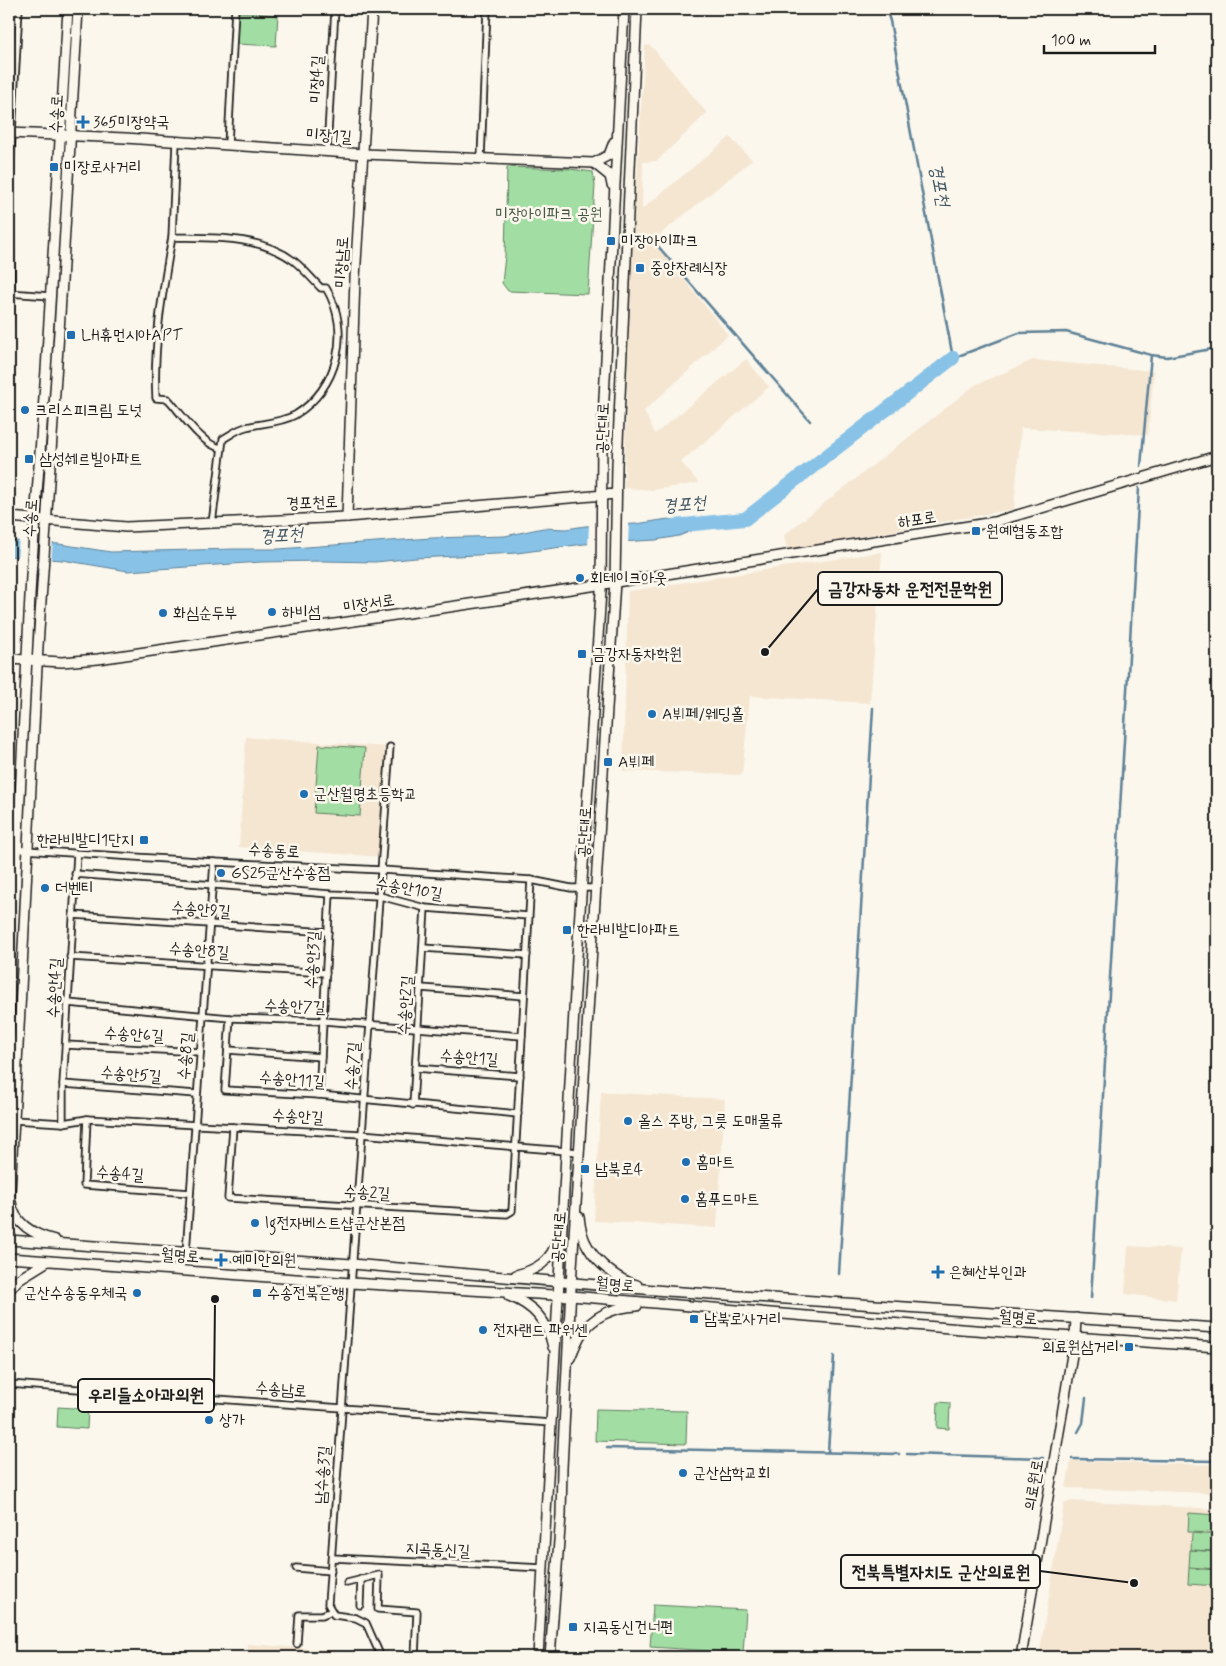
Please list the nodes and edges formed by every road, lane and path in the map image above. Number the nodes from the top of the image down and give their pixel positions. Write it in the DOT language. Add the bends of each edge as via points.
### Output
graph roads {
  1 [pos="19,9"];
  2 [pos="68,9"];
  3 [pos="78,9"];
  4 [pos="235,9"];
  5 [pos="335,9"];
  6 [pos="372,9"];
  7 [pos="487,9"];
  8 [pos="624,9"];
  9 [pos="637,9"];
  10 [pos="618,128"];
  11 [pos="10,133"];
  12 [pos="65,135"];
  13 [pos="176,142"];
  14 [pos="228,144"];
  15 [pos="327,151"];
  16 [pos="364,154"];
  17 [pos="481,158"];
  18 [pos="594,163"];
  19 [pos="614,200"];
  20 [pos="172,237"];
  21 [pos="10,293"];
  22 [pos="50,296"];
  23 [pos="9,327"];
  24 [pos="221,448"];
  25 [pos="1217,456"];
  26 [pos="601,495"];
  27 [pos="616,496"];
  28 [pos="9,517"];
  29 [pos="347,517"];
  30 [pos="35,523"];
  31 [pos="212,523"];
  32 [pos="45,524"];
  33 [pos="615,581"];
  34 [pos="601,584"];
  35 [pos="9,660"];
  36 [pos="32,661"];
  37 [pos="390,746"];
  38 [pos="13,849"];
  39 [pos="28,850"];
  40 [pos="77,854"];
  41 [pos="214,862"];
  42 [pos="382,870"];
  43 [pos="75,874"];
  44 [pos="531,880"];
  45 [pos="212,885"];
  46 [pos="581,888"];
  47 [pos="597,888"];
  48 [pos="330,894"];
  49 [pos="380,896"];
  50 [pos="425,908"];
  51 [pos="73,915"];
  52 [pos="528,916"];
  53 [pos="209,924"];
  54 [pos="328,932"];
  55 [pos="423,948"];
  56 [pos="527,956"];
  57 [pos="70,957"];
  58 [pos="206,966"];
  59 [pos="326,973"];
  60 [pos="421,988"];
  61 [pos="524,996"];
  62 [pos="68,1003"];
  63 [pos="203,1014"];
  64 [pos="9,1017"];
  65 [pos="230,1018"];
  66 [pos="323,1021"];
  67 [pos="369,1025"];
  68 [pos="417,1029"];
  69 [pos="522,1036"];
  70 [pos="66,1045"];
  71 [pos="228,1050"];
  72 [pos="200,1052"];
  73 [pos="321,1057"];
  74 [pos="416,1068"];
  75 [pos="520,1076"];
  76 [pos="63,1084"];
  77 [pos="196,1094"];
  78 [pos="319,1095"];
  79 [pos="364,1099"];
  80 [pos="413,1105"];
  81 [pos="518,1114"];
  82 [pos="87,1119"];
  83 [pos="14,1120"];
  84 [pos="63,1123"];
  85 [pos="194,1126"];
  86 [pos="233,1127"];
  87 [pos="361,1134"];
  88 [pos="516,1148"];
  89 [pos="566,1152"];
  90 [pos="580,1152"];
  91 [pos="10,1193"];
  92 [pos="190,1193"];
  93 [pos="577,1193"];
  94 [pos="356,1207"];
  95 [pos="9,1210"];
  96 [pos="563,1214"];
  97 [pos="9,1240"];
  98 [pos="69,1244"];
  99 [pos="186,1253"];
  100 [pos="9,1258"];
  101 [pos="48,1261"];
  102 [pos="352,1264"];
  103 [pos="498,1277"];
  104 [pos="559,1282"];
  105 [pos="572,1282"];
  106 [pos="351,1283"];
  107 [pos="9,1290"];
  108 [pos="666,1291"];
  109 [pos="499,1293"];
  110 [pos="558,1296"];
  111 [pos="571,1296"];
  112 [pos="665,1304"];
  113 [pos="1076,1318"];
  114 [pos="1217,1328"];
  115 [pos="1075,1337"];
  116 [pos="1217,1347"];
  117 [pos="555,1362"];
  118 [pos="567,1366"];
  119 [pos="9,1384"];
  120 [pos="342,1408"];
  121 [pos="551,1423"];
  122 [pos="332,1558"];
  123 [pos="296,1568"];
  124 [pos="543,1568"];
  125 [pos="330,1571"];
  126 [pos="361,1579"];
  127 [pos="347,1583"];
  128 [pos="360,1605"];
  129 [pos="332,1611"];
  130 [pos="297,1644"];
  131 [pos="381,1657"];
  132 [pos="415,1657"];
  133 [pos="538,1657"];
  134 [pos="550,1657"];
  135 [pos="1021,1657"];
  1 -- 11 [label="street"];
  2 -- 12 [label="street, 수송로"];
  3 -- 12 [label="street, 수송로"];
  4 -- 14 [label="street"];
  5 -- 15 [label="street, 미장4길"];
  6 -- 16 [label="street, 미장남로"];
  7 -- 17 [label="street"];
  8 -- 10 [label="street, 공단대로"];
  9 -- 27 [label="street, 공단대로"];
  10 -- 18 [label="street" via="609,155"];
  10 -- 19 [label="street, 공단대로"];
  11 -- 12 [label="street, 미장1길"];
  11 -- 21 [label="street"];
  12 -- 13 [label="street, 미장1길"];
  12 -- 22 [label="street, 수송로"];
  12 -- 32 [label="street, 수송로" via="59,332"];
  13 -- 14 [label="street, 미장1길"];
  13 -- 20 [label="street"];
  14 -- 15 [label="street, 미장1길"];
  15 -- 16 [label="street, 미장1길"];
  16 -- 17 [label="street, 미장1길"];
  16 -- 29 [label="street, 미장남로"];
  17 -- 18 [label="street, 미장1길"];
  18 -- 19 [label="street" via="610,176"];
  19 -- 26 [label="street, 공단대로"];
  20 -- 24 [label="street" via="160,309 156,398 168,399 201,436 214,447"];
  20 -- 24 [label="street" via="262,244 284,254 321,288 326,288 337,317 338,352 334,369 318,397 294,416 237,431 223,439"];
  21 -- 22 [label="street"];
  21 -- 23 [label="street"];
  22 -- 30 [label="street, 수송로"];
  24 -- 31 [label="street"];
  25 -- 33 [label="street, 하포로" via="994,522"];
  26 -- 27 [label="street, 경포천로"];
  26 -- 29 [label="street, 경포천로"];
  26 -- 34 [label="street, 공단대로"];
  27 -- 33 [label="street, 공단대로"];
  28 -- 30 [label="street, 경포천로"];
  29 -- 31 [label="street, 경포천로"];
  30 -- 32 [label="street, 경포천로"];
  30 -- 36 [label="street, 수송로" via="31,576"];
  31 -- 32 [label="street, 경포천로" via="126,527"];
  32 -- 36 [label="street, 수송로"];
  33 -- 34 [label="street, 미장서로"];
  33 -- 47 [label="street, 공단대로"];
  34 -- 36 [label="street, 미장서로" via="98,659"];
  34 -- 46 [label="street, 공단대로"];
  35 -- 36 [label="street, 미장서로"];
  36 -- 38 [label="street, 수송로"];
  36 -- 39 [label="street, 수송로"];
  37 -- 42 [label="street, 수송7길"];
  38 -- 39 [label="street, 수송동로"];
  38 -- 64 [label="street, 수송로"];
  39 -- 40 [label="street, 수송동로"];
  39 -- 83 [label="street, 수송로"];
  40 -- 41 [label="street, 수송동로"];
  40 -- 43 [label="street, 수송안4길"];
  41 -- 42 [label="street, 수송동로"];
  41 -- 45 [label="street, 수송8길"];
  42 -- 44 [label="street, 수송동로"];
  42 -- 49 [label="street, 수송7길"];
  43 -- 45 [label="street, 수송안10길"];
  43 -- 51 [label="street, 수송안4길"];
  44 -- 46 [label="street, 수송동로"];
  44 -- 52 [label="street, 수송안1길"];
  45 -- 48 [label="street, 수송안10길"];
  45 -- 53 [label="street, 수송8길"];
  46 -- 47 [label="street, 수송동로"];
  46 -- 89 [label="street, 공단대로"];
  47 -- 90 [label="street, 공단대로"];
  48 -- 49 [label="street, 수송안10길"];
  48 -- 54 [label="street, 수송안3길"];
  49 -- 50 [label="street, 수송안10길"];
  49 -- 67 [label="street, 수송7길"];
  50 -- 52 [label="street, 수송안10길"];
  50 -- 55 [label="street, 수송안2길"];
  51 -- 53 [label="street, 수송안9길"];
  51 -- 57 [label="street, 수송안4길"];
  52 -- 56 [label="street, 수송안1길"];
  53 -- 54 [label="street, 수송안9길"];
  53 -- 58 [label="street, 수송8길"];
  54 -- 59 [label="street, 수송안3길"];
  55 -- 56 [label="street"];
  55 -- 60 [label="street, 수송안2길"];
  56 -- 61 [label="street, 수송안1길"];
  57 -- 58 [label="street, 수송안8길"];
  57 -- 62 [label="street, 수송안4길"];
  58 -- 59 [label="street, 수송안8길"];
  58 -- 63 [label="street, 수송8길"];
  59 -- 66 [label="street, 수송안3길"];
  60 -- 61 [label="street"];
  60 -- 68 [label="street, 수송안2길"];
  61 -- 69 [label="street, 수송안1길"];
  62 -- 63 [label="street, 수송안7길"];
  62 -- 70 [label="street, 수송안4길"];
  63 -- 65 [label="street, 수송안7길"];
  63 -- 72 [label="street, 수송8길"];
  65 -- 66 [label="street, 수송안7길"];
  65 -- 71 [label="street, 수송안11길"];
  66 -- 67 [label="street, 수송안7길"];
  66 -- 73 [label="street, 수송안3길"];
  67 -- 68 [label="street, 수송안7길"];
  67 -- 79 [label="street, 수송7길"];
  68 -- 69 [label="street, 수송안7길"];
  68 -- 74 [label="street, 수송안2길"];
  69 -- 75 [label="street, 수송안1길"];
  70 -- 72 [label="street, 수송안6길"];
  70 -- 76 [label="street, 수송안4길"];
  71 -- 73 [label="street"];
  71 -- 78 [label="street, 수송안11길" via="225,1090"];
  72 -- 77 [label="street, 수송8길"];
  73 -- 78 [label="street, 수송안3길"];
  74 -- 75 [label="street, 수송안1길"];
  74 -- 80 [label="street, 수송안2길"];
  75 -- 81 [label="street, 수송안1길"];
  76 -- 77 [label="street, 수송안5길"];
  76 -- 84 [label="street, 수송안4길"];
  77 -- 85 [label="street, 수송8길"];
  78 -- 79 [label="street, 수송안11길"];
  79 -- 80 [label="street, 수송안11길"];
  79 -- 87 [label="street, 수송7길"];
  80 -- 81 [label="street, 수송안11길"];
  81 -- 88 [label="street, 수송안1길"];
  82 -- 84 [label="street, 수송안길"];
  82 -- 85 [label="street, 수송안길"];
  82 -- 92 [label="street, 수송4길" via="84,1185"];
  83 -- 84 [label="street, 수송안길"];
  83 -- 91 [label="street, 수송로"];
  85 -- 86 [label="street, 수송안길"];
  85 -- 92 [label="street, 수송8길"];
  86 -- 87 [label="street, 수송안길"];
  86 -- 94 [label="street, 수송2길" via="228,1198"];
  87 -- 88 [label="street, 수송안길"];
  87 -- 94 [label="street, 수송7길"];
  88 -- 89 [label="street, 수송안길"];
  88 -- 94 [label="street, 수송2길" via="512,1211 507,1214"];
  89 -- 90 [label="street, 수송안길"];
  89 -- 96 [label="street, 공단대로"];
  90 -- 93 [label="street, 공단대로"];
  91 -- 95 [label="street, 수송로"];
  91 -- 98 [label="street" via="13,1213 23,1224 40,1235"];
  92 -- 99 [label="street, 수송8길"];
  93 -- 105 [label="street, 공단대로"];
  93 -- 108 [label="street" via="580,1225 588,1247 597,1258 631,1284"];
  94 -- 102 [label="street, 수송7길"];
  96 -- 103 [label="street" via="558,1240 547,1260 525,1273"];
  96 -- 104 [label="street, 공단대로"];
  97 -- 98 [label="street, 월명로"];
  98 -- 99 [label="street, 월명로"];
  99 -- 102 [label="street, 월명로"];
  100 -- 101 [label="street, 월명로"];
  101 -- 106 [label="street, 월명로"];
  101 -- 107 [label="street" via="19,1279"];
  102 -- 103 [label="street, 월명로"];
  102 -- 106 [label="street, 남수송3길"];
  103 -- 104 [label="street, 월명로"];
  104 -- 105 [label="street, 월명로"];
  104 -- 110 [label="street, 공단대로"];
  105 -- 108 [label="street, 월명로"];
  105 -- 111 [label="street, 공단대로"];
  106 -- 109 [label="street, 월명로"];
  106 -- 120 [label="street, 남수송3길"];
  108 -- 113 [label="street, 월명로"];
  109 -- 110 [label="street, 월명로"];
  109 -- 117 [label="street" via="522,1301 544,1320"];
  110 -- 111 [label="street, 월명로"];
  110 -- 117 [label="street, 공단대로"];
  111 -- 112 [label="street, 월명로"];
  111 -- 118 [label="street, 공단대로"];
  112 -- 115 [label="street, 월명로"];
  112 -- 118 [label="street" via="630,1306 596,1318 580,1336"];
  113 -- 114 [label="street, 월명로"];
  113 -- 115 [label="street, 의료원로"];
  115 -- 116 [label="street, 월명로"];
  115 -- 135 [label="street, 의료원로"];
  117 -- 121 [label="street, 공단대로"];
  118 -- 134 [label="street, 공단대로" via="561,1515"];
  119 -- 120 [label="street, 수송남로"];
  120 -- 121 [label="street, 수송남로"];
  120 -- 122 [label="street, 남수송3길"];
  121 -- 124 [label="street, 공단대로"];
  122 -- 124 [label="street, 지곡동신길"];
  122 -- 125 [label="street, 남수송3길"];
  123 -- 125 [label="street"];
  124 -- 133 [label="street, 공단대로"];
  125 -- 129 [label="street, 남수송3길" via="328,1604"];
  126 -- 127 [label="street"];
  126 -- 128 [label="street"];
  126 -- 132 [label="street" via="379,1575 378,1609 417,1612"];
  129 -- 130 [label="street" via="322,1615 299,1615"];
  129 -- 131 [label="street" via="334,1615 366,1623"];
}
